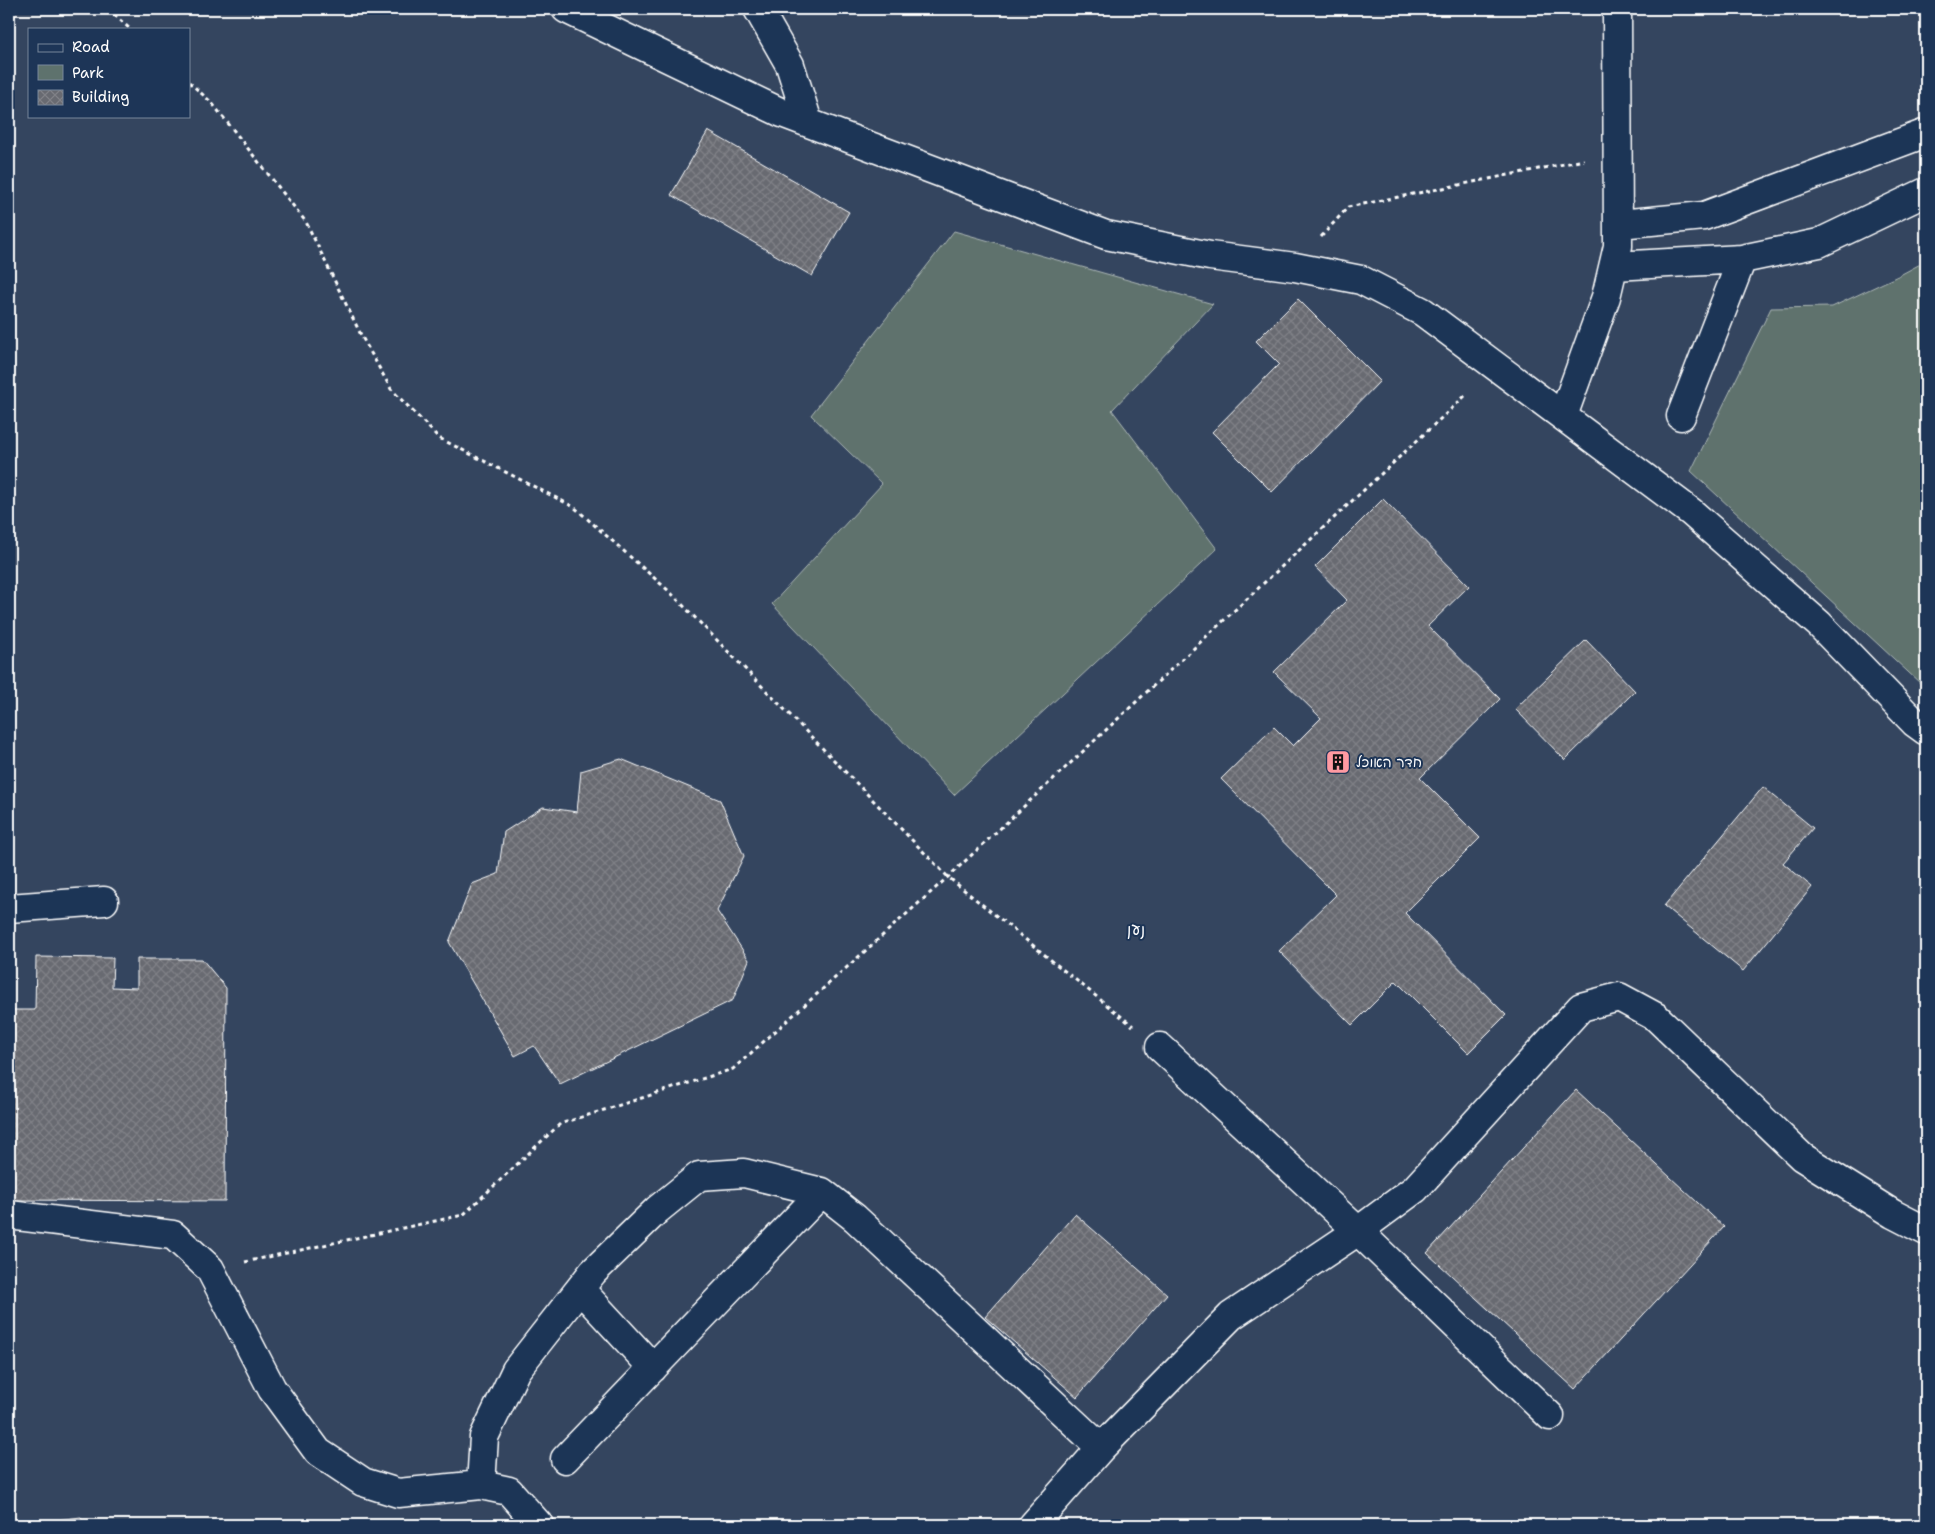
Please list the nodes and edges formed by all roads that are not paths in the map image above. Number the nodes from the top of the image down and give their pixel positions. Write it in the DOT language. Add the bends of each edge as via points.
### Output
graph roads {
  1 [pos="566,9"];
  2 [pos="758,9"];
  3 [pos="1617,9"];
  4 [pos="808,122"];
  5 [pos="1926,133"];
  6 [pos="1926,192"];
  7 [pos="1619,224"];
  8 [pos="1742,259"];
  9 [pos="1614,266"];
  10 [pos="1563,416"];
  11 [pos="1681,416"];
  12 [pos="1923,719"];
  13 [pos="104,901"];
  14 [pos="9,908"];
  15 [pos="1160,1047"];
  16 [pos="822,1192"];
  17 [pos="9,1215"];
  18 [pos="1358,1231"];
  19 [pos="1926,1231"];
  20 [pos="580,1289"];
  21 [pos="653,1368"];
  22 [pos="1550,1416"];
  23 [pos="1101,1448"];
  24 [pos="565,1459"];
  25 [pos="481,1485"];
  26 [pos="539,1525"];
  27 [pos="1033,1525"];
  1 -- 4 [label="street" via="782,113"];
  2 -- 4 [label="street" via="790,65"];
  3 -- 7 [label="street"];
  4 -- 10 [label="street" via="1106,235 1210,256 1361,280 1423,312"];
  5 -- 7 [label="street" via="1704,216"];
  6 -- 8 [label="street" via="1819,244"];
  7 -- 9 [label="street"];
  8 -- 9 [label="street"];
  8 -- 11 [label="street"];
  9 -- 10 [label="street"];
  10 -- 12 [label="street" via="1692,512"];
  13 -- 14 [label="street"];
  15 -- 18 [label="street"];
  16 -- 20 [label="street" via="744,1172 699,1176 650,1217 593,1272"];
  16 -- 21 [label="street"];
  16 -- 23 [label="street" via="855,1218"];
  17 -- 25 [label="street" via="173,1235 210,1269 272,1389 318,1452 363,1482 398,1493"];
  18 -- 19 [label="street" via="1415,1190 1581,1007 1618,997 1656,1017 1802,1157"];
  18 -- 22 [label="street"];
  18 -- 23 [label="street" via="1231,1316"];
  20 -- 21 [label="street"];
  20 -- 25 [label="street" via="516,1370 484,1437"];
  21 -- 24 [label="street"];
  23 -- 27 [label="street"];
  25 -- 26 [label="street" via="509,1491"];
}
